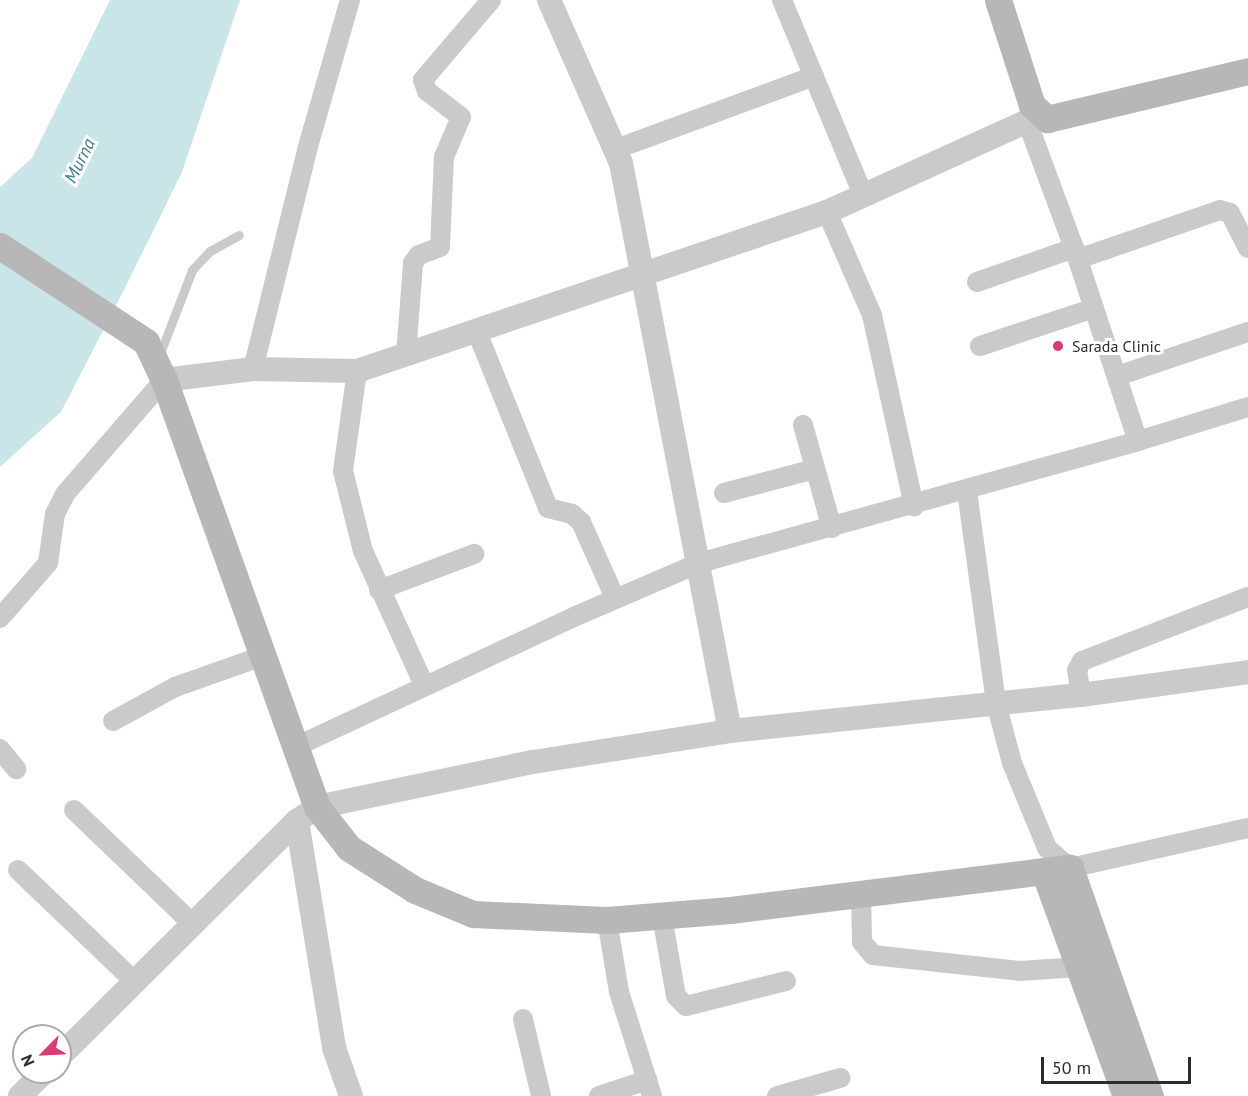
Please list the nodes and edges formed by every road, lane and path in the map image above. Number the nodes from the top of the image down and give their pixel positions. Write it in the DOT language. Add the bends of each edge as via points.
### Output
graph roads {
  1 [pos="350,0"];
  2 [pos="491,0"];
  3 [pos="549,0"];
  4 [pos="782,0"];
  5 [pos="998,0"];
  6 [pos="1248,71"];
  7 [pos="814,76"];
  8 [pos="1033,118"];
  9 [pos="616,149"];
  10 [pos="863,195"];
  11 [pos="827,212"];
  12 [pos="239,235"];
  13 [pos="0,246"];
  14 [pos="1248,248"];
  15 [pos="1076,253"];
  16 [pos="640,277"];
  17 [pos="977,282"];
  18 [pos="1094,308"];
  19 [pos="477,332"];
  20 [pos="1248,332"];
  21 [pos="980,346"];
  22 [pos="406,355"];
  23 [pos="156,362"];
  24 [pos="254,369"];
  25 [pos="357,371"];
  26 [pos="1117,376"];
  27 [pos="1248,407"];
  28 [pos="803,425"];
  29 [pos="1138,441"];
  30 [pos="815,469"];
  31 [pos="967,491"];
  32 [pos="723,493"];
  33 [pos="914,506"];
  34 [pos="832,528"];
  35 [pos="474,554"];
  36 [pos="699,563"];
  37 [pos="379,590"];
  38 [pos="1248,597"];
  39 [pos="615,598"];
  40 [pos="0,618"];
  41 [pos="263,656"];
  42 [pos="1248,672"];
  43 [pos="424,685"];
  44 [pos="1081,695"];
  45 [pos="996,703"];
  46 [pos="113,721"];
  47 [pos="730,731"];
  48 [pos="295,747"];
  49 [pos="0,749"];
  50 [pos="16,768"];
  51 [pos="74,810"];
  52 [pos="307,814"];
  53 [pos="1248,828"];
  54 [pos="1054,863"];
  55 [pos="18,870"];
  56 [pos="861,894"];
  57 [pos="662,916"];
  58 [pos="607,920"];
  59 [pos="193,924"];
  60 [pos="1079,968"];
  61 [pos="786,981"];
  62 [pos="135,982"];
  63 [pos="523,1019"];
  64 [pos="72,1044"];
  65 [pos="840,1078"];
  66 [pos="32,1084"];
  67 [pos="650,1088"];
  68 [pos="20,1096"];
  69 [pos="351,1096"];
  70 [pos="541,1096"];
  71 [pos="599,1096"];
  72 [pos="777,1096"];
  73 [pos="1126,1096"];
  74 [pos="1150,1096"];
  1 -- 24 [label="street" via="307,150"];
  2 -- 22 [label="street" via="423,80 427,91 461,117 444,157 440,247 419,255 413,263"];
  3 -- 9 [label="street"];
  4 -- 7 [label="street"];
  5 -- 8 [label="main road"];
  6 -- 8 [label="main road" via="1058,118"];
  7 -- 9 [label="street"];
  7 -- 10 [label="street"];
  8 -- 10 [label="street"];
  8 -- 15 [label="street"];
  9 -- 16 [label="street"];
  10 -- 11 [label="street"];
  11 -- 16 [label="street"];
  11 -- 33 [label="street" via="872,315"];
  12 -- 23 [label="lane" via="210,251 192,270"];
  13 -- 23 [label="main road"];
  14 -- 15 [label="street" via="1230,213 1220,210"];
  15 -- 17 [label="street"];
  15 -- 18 [label="street"];
  16 -- 19 [label="street"];
  16 -- 36 [label="street"];
  18 -- 21 [label="street"];
  18 -- 26 [label="street"];
  19 -- 22 [label="street"];
  19 -- 39 [label="street" via="548,508 572,514 581,522"];
  20 -- 26 [label="street"];
  22 -- 25 [label="street"];
  23 -- 24 [label="street"];
  23 -- 40 [label="street" via="64,494 55,514 48,563"];
  23 -- 41 [label="main road"];
  24 -- 25 [label="street"];
  25 -- 37 [label="street" via="343,471 363,551"];
  26 -- 29 [label="street"];
  27 -- 29 [label="street"];
  28 -- 30 [label="street"];
  29 -- 31 [label="street"];
  30 -- 32 [label="street"];
  30 -- 34 [label="street"];
  31 -- 33 [label="street"];
  31 -- 45 [label="street"];
  33 -- 34 [label="street"];
  34 -- 36 [label="street"];
  35 -- 37 [label="street"];
  36 -- 39 [label="street"];
  36 -- 47 [label="street"];
  37 -- 43 [label="street"];
  38 -- 44 [label="street" via="1082,661 1077,670"];
  39 -- 43 [label="street"];
  41 -- 46 [label="street" via="175,687"];
  41 -- 48 [label="main road"];
  42 -- 44 [label="street"];
  43 -- 48 [label="street"];
  44 -- 45 [label="street"];
  45 -- 47 [label="street"];
  45 -- 54 [label="street" via="1012,764"];
  47 -- 52 [label="street" via="533,762"];
  48 -- 52 [label="main road"];
  49 -- 50 [label="street"];
  51 -- 59 [label="street"];
  52 -- 58 [label="main road" via="349,848 446,906 473,914"];
  52 -- 59 [label="street"];
  52 -- 69 [label="street" via="334,1048"];
  53 -- 54 [label="street"];
  54 -- 56 [label="main road"];
  54 -- 60 [label="main road"];
  54 -- 74 [label="main road"];
  55 -- 62 [label="street"];
  56 -- 57 [label="main road"];
  56 -- 60 [label="street" via="862,942 873,956 1020,971"];
  57 -- 58 [label="main road"];
  57 -- 61 [label="street" via="676,996 686,1006"];
  58 -- 67 [label="street" via="619,992"];
  59 -- 62 [label="street"];
  60 -- 73 [label="main road"];
  62 -- 64 [label="street"];
  63 -- 70 [label="street"];
  65 -- 72 [label="street"];
  66 -- 68 [label="street"];
  67 -- 71 [label="street"];
}
